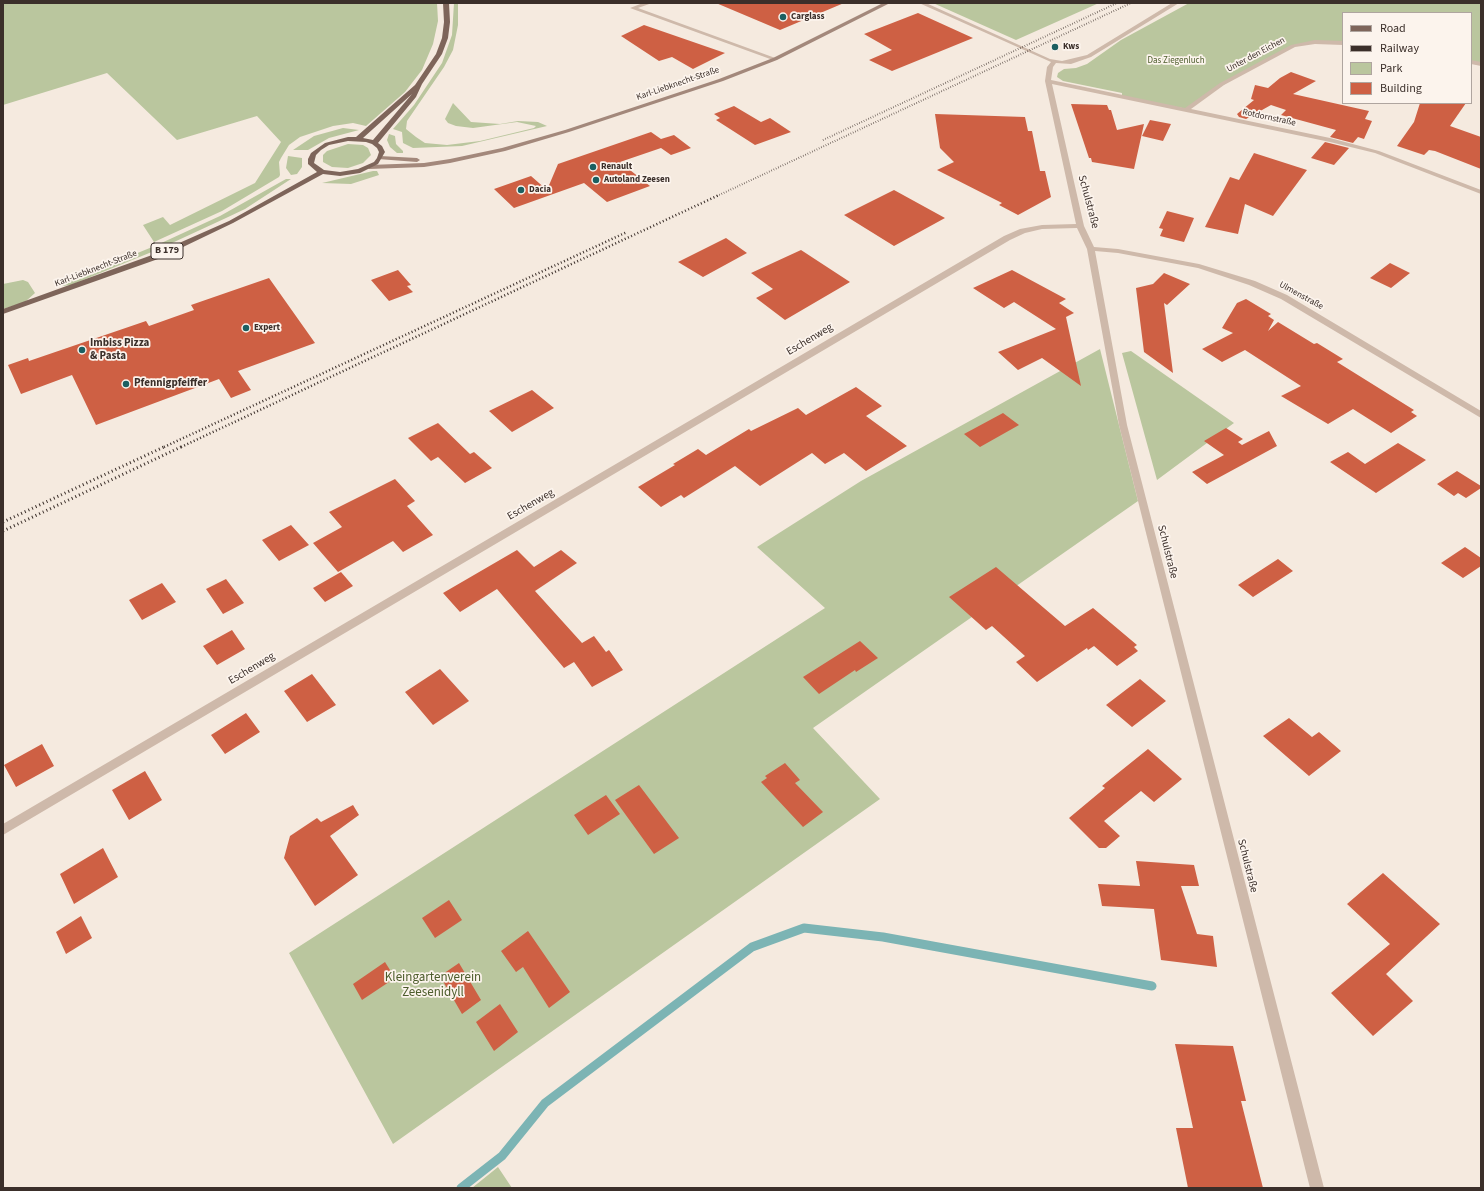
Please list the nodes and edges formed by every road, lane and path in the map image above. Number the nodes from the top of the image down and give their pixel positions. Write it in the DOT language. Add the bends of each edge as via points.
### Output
graph roads {
  1 [pos="446,3"];
  2 [pos="649,3"];
  3 [pos="887,3"];
  4 [pos="922,3"];
  5 [pos="1176,3"];
  6 [pos="1342,43"];
  7 [pos="775,58"];
  8 [pos="1054,62"];
  9 [pos="1048,81"];
  10 [pos="419,84"];
  11 [pos="1187,109"];
  12 [pos="358,139"];
  13 [pos="374,142"];
  14 [pos="380,158"];
  15 [pos="465,158"];
  16 [pos="369,167"];
  17 [pos="322,172"];
  18 [pos="1481,192"];
  19 [pos="1080,226"];
  20 [pos="1091,249"];
  21 [pos="3,312"];
  22 [pos="1481,415"];
  23 [pos="3,830"];
  24 [pos="1317,1188"];
  1 -- 10 [label="main road" via="448,22 445,38 439,54"];
  2 -- 7 [label="street" via="633,8"];
  3 -- 7 [label="street, Karl-Liebknecht-Straße"];
  4 -- 8 [label="street"];
  5 -- 8 [label="street" via="1089,56 1071,62"];
  6 -- 11 [label="street, Unter den Eichen" via="1315,42 1293,46 1222,84"];
  7 -- 15 [label="street, Karl-Liebknecht-Straße" via="721,80 567,131"];
  8 -- 9 [label="street, Schulstraße" via="1050,68"];
  9 -- 11 [label="street, Rotdornstraße"];
  9 -- 19 [label="street, Schulstraße"];
  10 -- 12 [label="main road"];
  10 -- 13 [label="main road" via="401,114"];
  11 -- 18 [label="street, Rotdornstraße" via="1377,152"];
  12 -- 13 [label="main road"];
  12 -- 17 [label="main road" via="327,144 313,154 311,164"];
  13 -- 14 [label="main road" via="382,152"];
  14 -- 15 [label="street, Karl-Liebknecht-Straße"];
  14 -- 16 [label="main road"];
  15 -- 16 [label="street, Karl-Liebknecht-Straße" via="424,165"];
  16 -- 17 [label="main road" via="350,173"];
  17 -- 21 [label="main road, Karl-Liebknecht-Straße / B 179" via="231,222 155,257"];
  19 -- 20 [label="street, Schulstraße"];
  19 -- 23 [label="street, Eschenweg" via="1042,227 1007,238"];
  20 -- 22 [label="street, Ulmenstraße" via="1118,251 1199,266 1252,282 1284,297"];
  20 -- 24 [label="street, Schulstraße" via="1123,425"];
}
